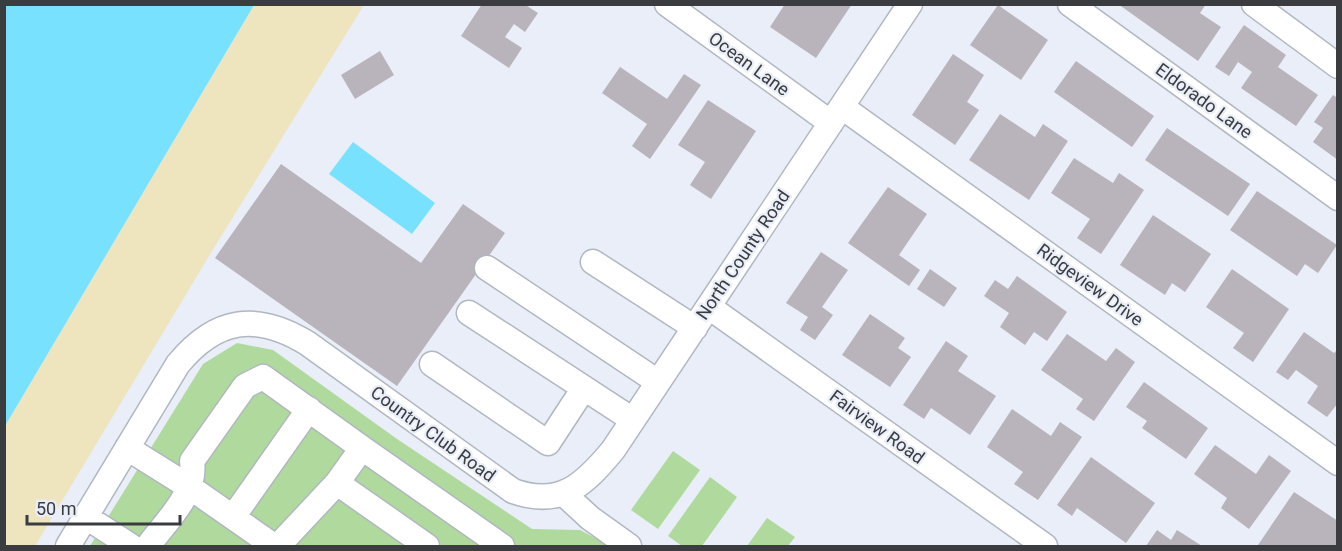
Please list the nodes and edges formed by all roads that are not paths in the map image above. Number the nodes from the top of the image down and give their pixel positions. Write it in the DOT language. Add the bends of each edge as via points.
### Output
graph roads {
  1 [pos="667,4"];
  2 [pos="910,4"];
  3 [pos="1070,4"];
  4 [pos="1254,4"];
  5 [pos="1338,66"];
  6 [pos="837,115"];
  7 [pos="1338,198"];
  8 [pos="592,262"];
  9 [pos="487,268"];
  10 [pos="709,306"];
  11 [pos="470,313"];
  12 [pos="695,328"];
  13 [pos="432,364"];
  14 [pos="658,382"];
  15 [pos="584,388"];
  16 [pos="309,410"];
  17 [pos="633,420"];
  18 [pos="127,448"];
  19 [pos="362,448"];
  20 [pos="1338,463"];
  21 [pos="337,483"];
  22 [pos="191,488"];
  23 [pos="564,494"];
  24 [pos="86,517"];
  25 [pos="232,517"];
  26 [pos="68,546"];
  27 [pos="131,546"];
  28 [pos="147,546"];
  29 [pos="276,546"];
  30 [pos="427,546"];
  31 [pos="502,546"];
  32 [pos="629,546"];
  33 [pos="1045,546"];
  1 -- 6 [label="street, Ocean Lane"];
  2 -- 6 [label="street, North County Road"];
  3 -- 7 [label="street, Eldorado Lane"];
  4 -- 5 [label="street"];
  6 -- 10 [label="street, North County Road"];
  6 -- 20 [label="street, Ridgeview Drive"];
  8 -- 12 [label="street"];
  9 -- 14 [label="street"];
  10 -- 12 [label="street, North County Road"];
  10 -- 33 [label="street, Fairview Road"];
  11 -- 15 [label="street"];
  12 -- 14 [label="street, North County Road"];
  13 -- 15 [label="street" via="548,443"];
  14 -- 17 [label="street, North County Road"];
  15 -- 17 [label="street"];
  16 -- 19 [label="street"];
  16 -- 22 [label="street" via="263,377 244,386 192,461"];
  16 -- 25 [label="street"];
  17 -- 23 [label="street, North County Road" via="591,475"];
  18 -- 22 [label="street"];
  18 -- 23 [label="street, Country Club Road" via="189,352 215,331 232,325 262,323 291,333 513,491 538,497"];
  18 -- 24 [label="street"];
  19 -- 21 [label="street"];
  19 -- 31 [label="street"];
  21 -- 29 [label="street"];
  21 -- 30 [label="street"];
  22 -- 25 [label="street"];
  22 -- 28 [label="street"];
  23 -- 32 [label="street"];
  24 -- 26 [label="street"];
  24 -- 27 [label="street"];
  25 -- 29 [label="street"];
}
